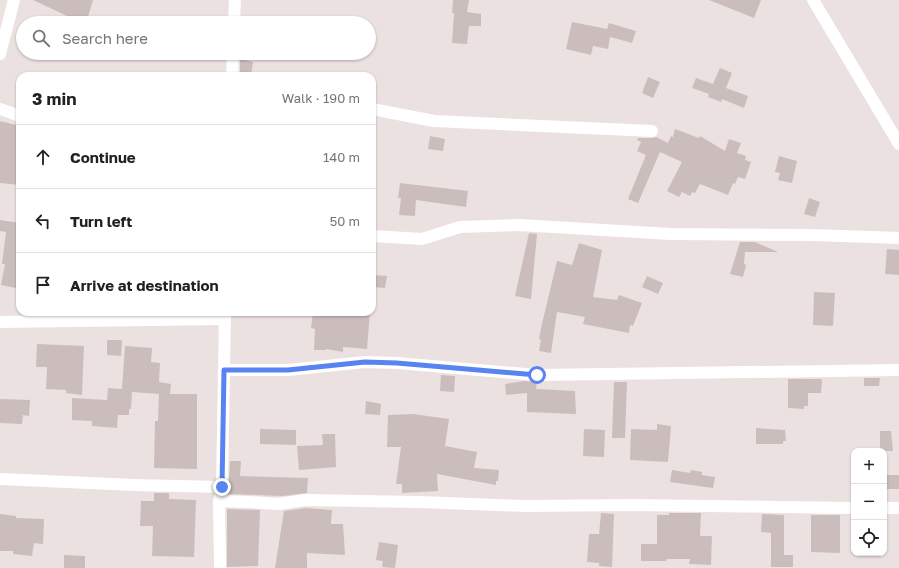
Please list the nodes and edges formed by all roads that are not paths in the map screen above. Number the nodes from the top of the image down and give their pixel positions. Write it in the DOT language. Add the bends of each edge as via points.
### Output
graph roads {
  1 [pos="234,0"];
  2 [pos="813,0"];
  3 [pos="12,1"];
  4 [pos="234,16"];
  5 [pos="0,54"];
  6 [pos="232,60"];
  7 [pos="232,72"];
  8 [pos="0,109"];
  9 [pos="376,110"];
  10 [pos="16,115"];
  11 [pos="652,131"];
  12 [pos="899,144"];
  13 [pos="376,236"];
  14 [pos="899,238"];
  15 [pos="200,316"];
  16 [pos="225,316"];
  17 [pos="0,322"];
  18 [pos="224,370"];
  19 [pos="899,370"];
  20 [pos="0,479"];
  21 [pos="222,487"];
  22 [pos="220,501"];
  23 [pos="851,508"];
  24 [pos="887,508"];
  25 [pos="899,508"];
  26 [pos="220,568"];
  1 -- 4 [label="street"];
  2 -- 12 [label="street"];
  3 -- 5 [label="street"];
  6 -- 7 [label="street"];
  8 -- 10 [label="street"];
  9 -- 11 [label="street" via="434,121"];
  13 -- 14 [label="street" via="422,239 460,227 519,225 671,234"];
  15 -- 17 [label="street"];
  16 -- 18 [label="street"];
  18 -- 19 [label="street" via="288,370 365,362 537,375"];
  18 -- 21 [label="street"];
  20 -- 21 [label="street"];
  21 -- 22 [label="street"];
  22 -- 23 [label="street" via="279,504 305,500 526,506"];
  22 -- 26 [label="street"];
  24 -- 25 [label="street"];
}
